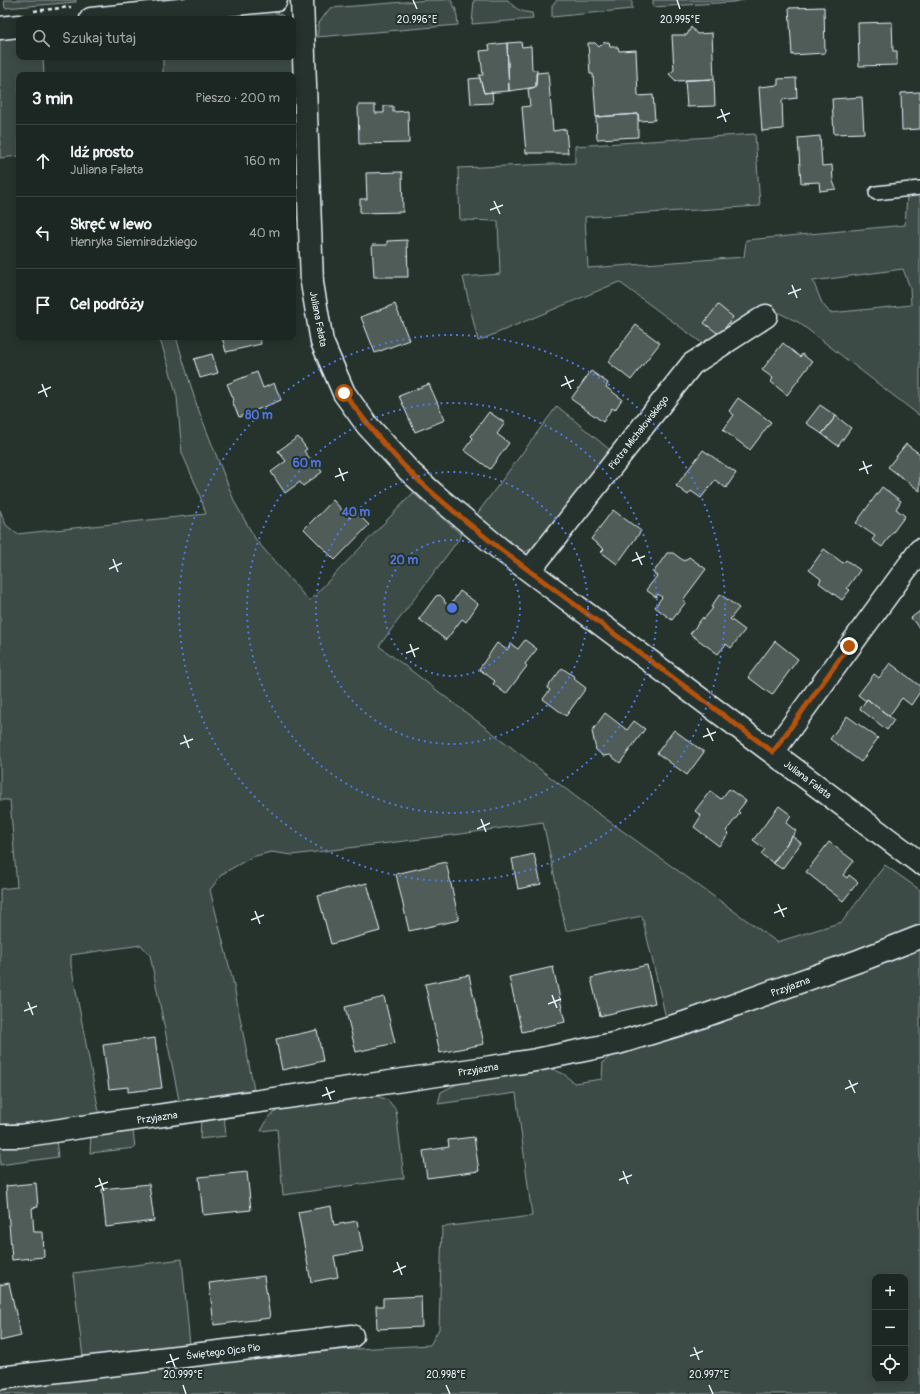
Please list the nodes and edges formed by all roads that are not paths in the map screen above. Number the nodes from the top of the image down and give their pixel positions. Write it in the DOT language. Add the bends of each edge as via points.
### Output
graph roads {
  1 [pos="276,0"];
  2 [pos="302,0"];
  3 [pos="120,16"];
  4 [pos="16,26"];
  5 [pos="0,28"];
  6 [pos="920,188"];
  7 [pos="876,193"];
  8 [pos="766,316"];
  9 [pos="920,550"];
  10 [pos="530,570"];
  11 [pos="773,752"];
  12 [pos="920,863"];
  13 [pos="920,937"];
  14 [pos="10,1136"];
  15 [pos="352,1336"];
  16 [pos="0,1378"];
  1 -- 3 [label="street"];
  2 -- 10 [label="street, Juliana Fałata" via="312,283 322,342 344,393 367,425 408,471 469,524"];
  4 -- 5 [label="street"];
  6 -- 7 [label="lane"];
  8 -- 10 [label="street, Piotra Michałowskiego" via="692,364"];
  9 -- 11 [label="street"];
  10 -- 11 [label="street, Juliana Fałata"];
  11 -- 12 [label="street, Juliana Fałata"];
  13 -- 14 [label="street, Przyjazna" via="684,1023 618,1043 492,1067"];
  15 -- 16 [label="street, Świętego Ojca Pio"];
}
